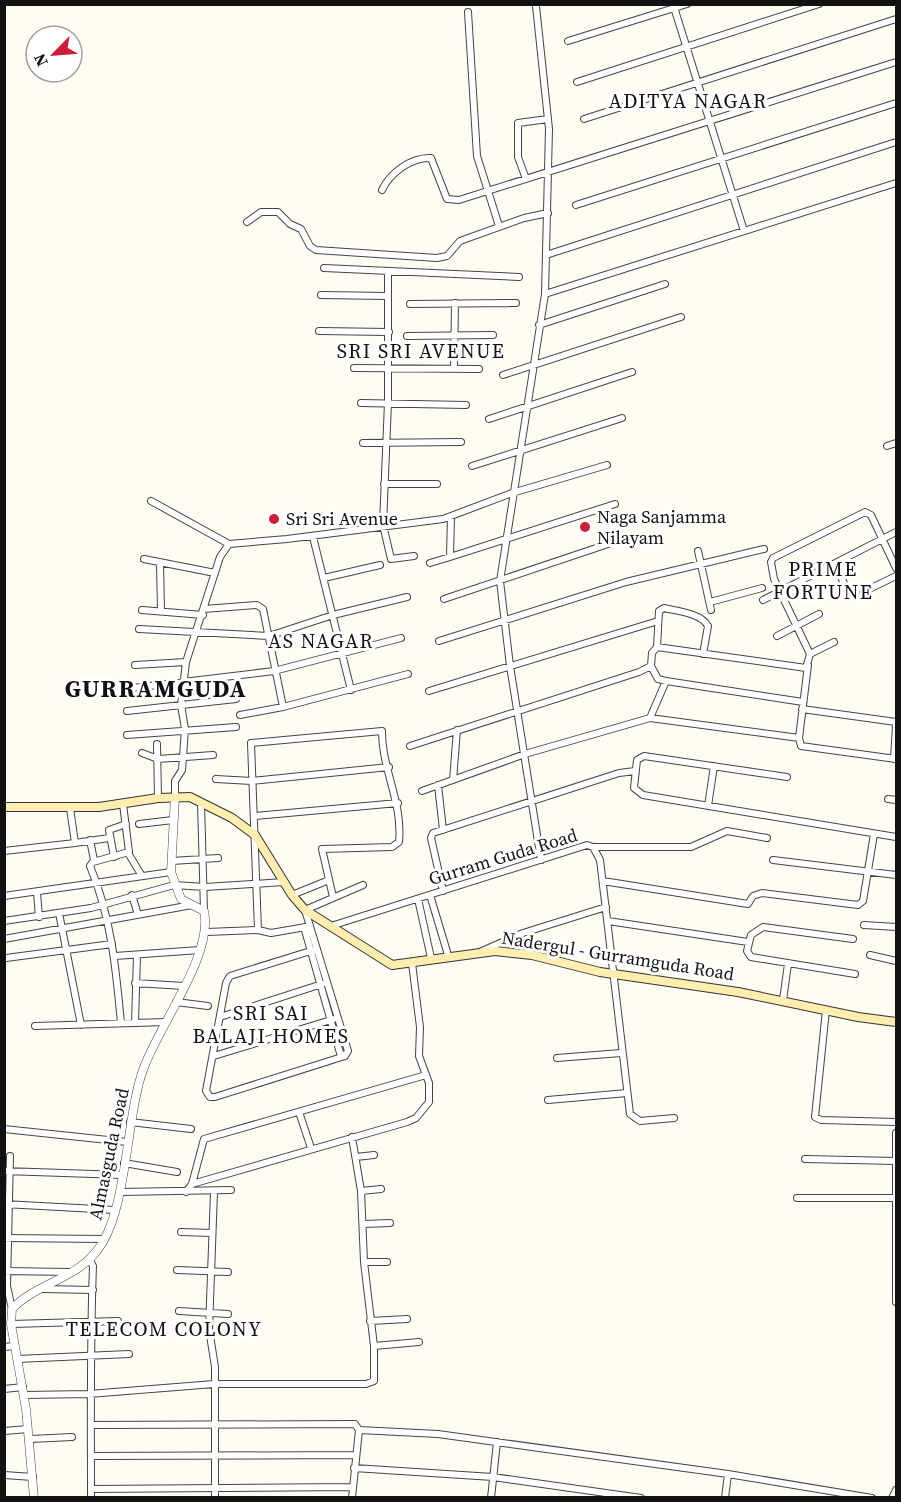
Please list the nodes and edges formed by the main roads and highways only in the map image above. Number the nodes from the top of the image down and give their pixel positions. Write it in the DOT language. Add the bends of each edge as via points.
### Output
graph roads {
  1 [pos="4,807"];
  2 [pos="896,1019"];
  1 -- 2 [label="main road, Nadergul - Gurramguda Road" via="70,808 190,797 232,818 255,835 305,910 392,965 495,951"];
}
